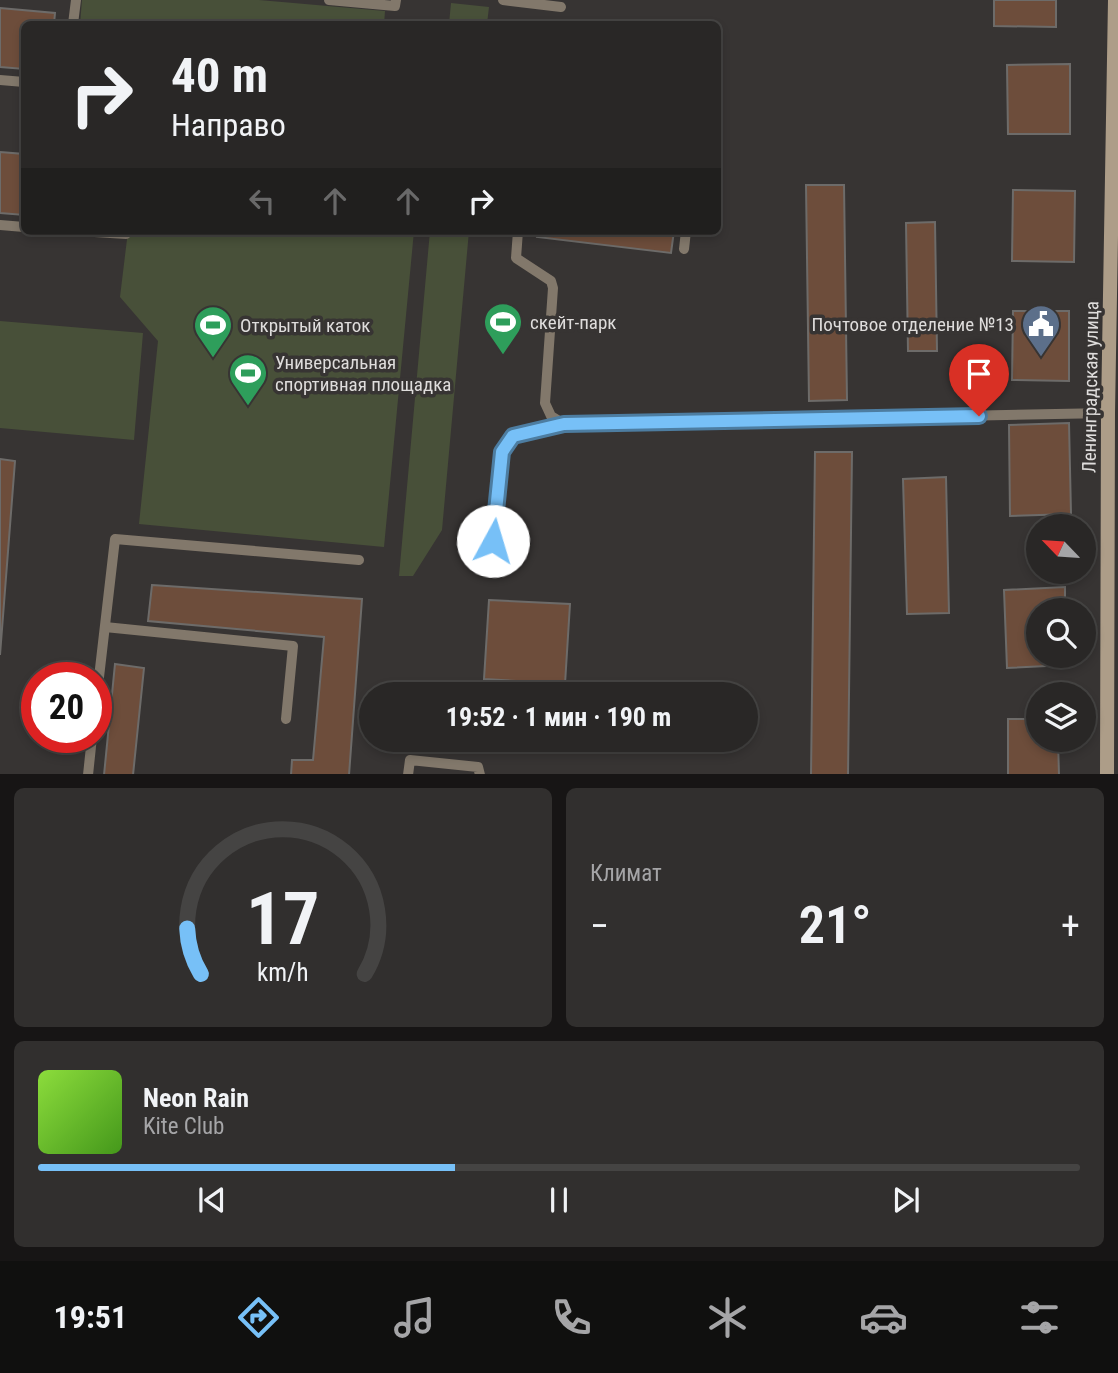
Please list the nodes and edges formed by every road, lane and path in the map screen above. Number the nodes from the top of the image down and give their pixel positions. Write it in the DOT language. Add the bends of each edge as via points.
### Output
graph roads {
  1 [pos="76,0"];
  2 [pos="329,0"];
  3 [pos="396,0"];
  4 [pos="503,0"];
  5 [pos="1115,0"];
  6 [pos="561,7"];
  7 [pos="73,21"];
  8 [pos="0,80"];
  9 [pos="21,82"];
  10 [pos="0,225"];
  11 [pos="21,227"];
  12 [pos="518,235"];
  13 [pos="686,235"];
  14 [pos="684,249"];
  15 [pos="1108,413"];
  16 [pos="564,424"];
  17 [pos="493,541"];
  18 [pos="359,560"];
  19 [pos="105,627"];
  20 [pos="101,662"];
  21 [pos="286,719"];
  22 [pos="90,753"];
  23 [pos="88,774"];
  24 [pos="408,774"];
  25 [pos="480,774"];
  26 [pos="1107,774"];
  1 -- 7 [label="lane"];
  2 -- 3 [label="lane" via="395,6"];
  4 -- 6 [label="lane"];
  5 -- 15 [label="street, Ленинградская улица"];
  8 -- 9 [label="lane"];
  10 -- 11 [label="lane"];
  12 -- 16 [label="lane" via="516,258 551,281 553,288 545,403 551,416"];
  13 -- 14 [label="lane"];
  15 -- 16 [label="lane"];
  15 -- 26 [label="street, Ленинградская улица"];
  16 -- 17 [label="lane" via="513,436 502,452"];
  18 -- 19 [label="lane" via="115,539"];
  19 -- 20 [label="lane"];
  19 -- 21 [label="lane" via="293,646"];
  22 -- 23 [label="lane"];
  24 -- 25 [label="lane" via="410,760 478,767"];
}
